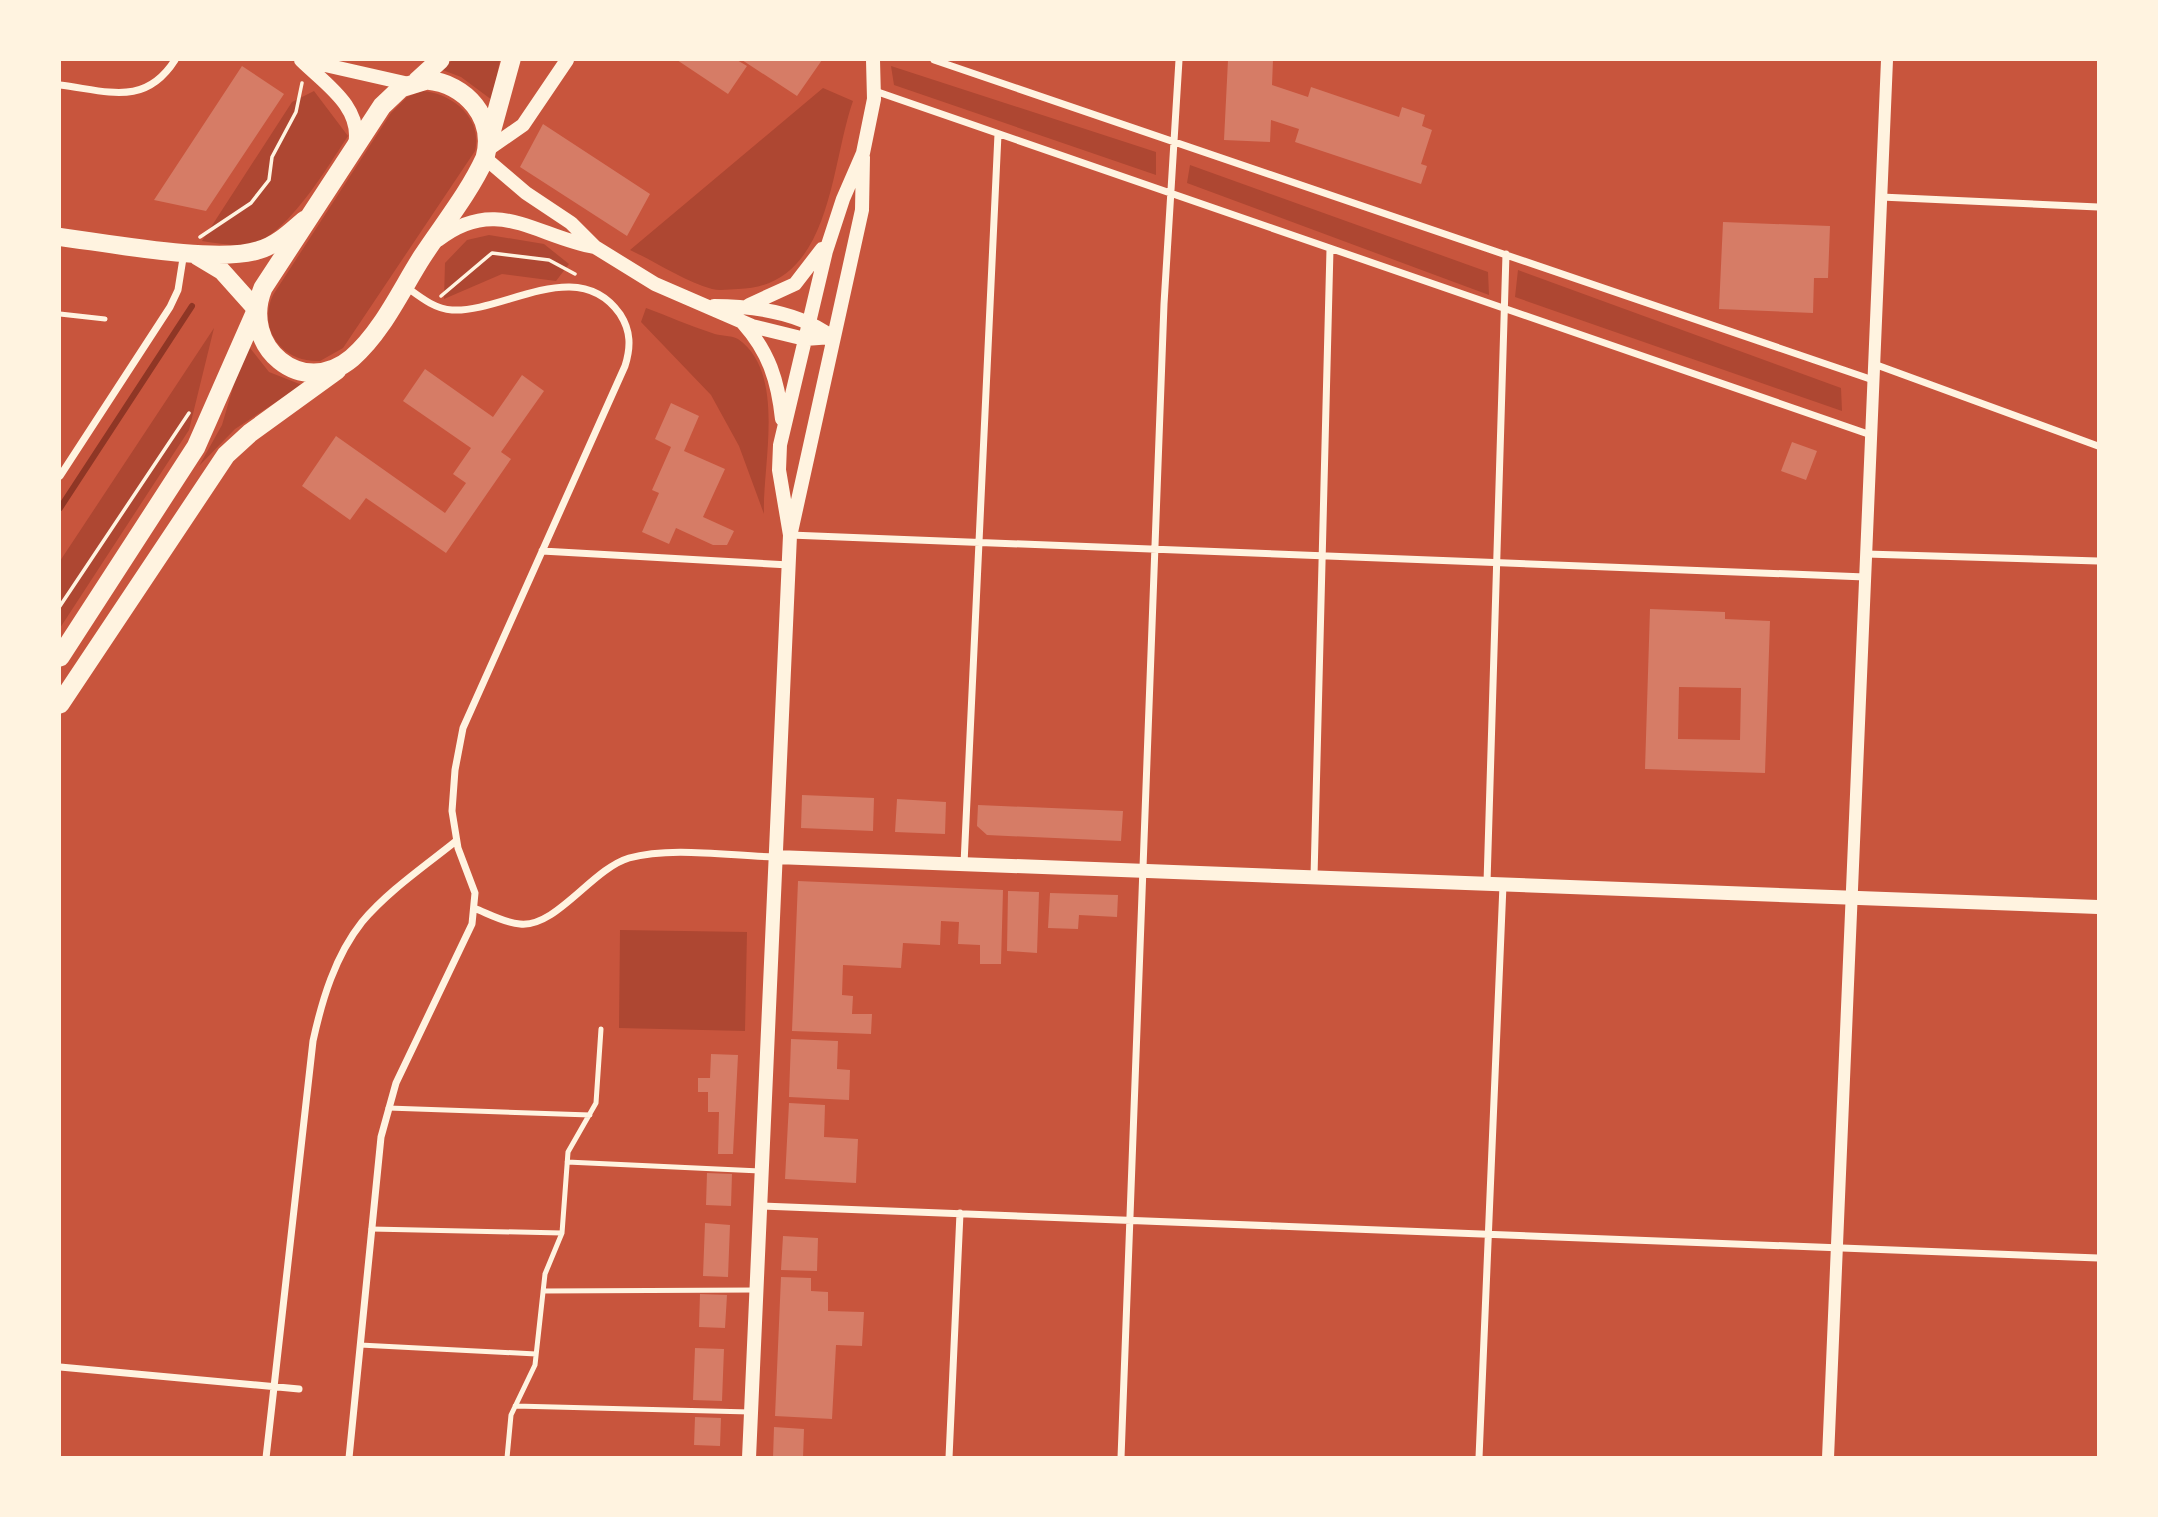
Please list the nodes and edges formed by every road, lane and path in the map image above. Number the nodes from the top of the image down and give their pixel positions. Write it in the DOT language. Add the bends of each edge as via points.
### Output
graph roads {
  1 [pos="175,60"];
  2 [pos="440,60"];
  3 [pos="511,60"];
  4 [pos="567,60"];
  5 [pos="873,60"];
  6 [pos="934,60"];
  7 [pos="1179,60"];
  8 [pos="1886,60"];
  9 [pos="305,63"];
  10 [pos="331,63"];
  11 [pos="413,83"];
  12 [pos="60,85"];
  13 [pos="874,91"];
  14 [pos="998,134"];
  15 [pos="1175,141"];
  16 [pos="355,147"];
  17 [pos="487,150"];
  18 [pos="863,152"];
  19 [pos="1170,193"];
  20 [pos="1881,197"];
  21 [pos="2098,207"];
  22 [pos="312,211"];
  23 [pos="832,233"];
  24 [pos="60,237"];
  25 [pos="595,247"];
  26 [pos="1331,249"];
  27 [pos="427,250"];
  28 [pos="184,252"];
  29 [pos="1506,254"];
  30 [pos="579,276"];
  31 [pos="404,286"];
  32 [pos="433,305"];
  33 [pos="709,306"];
  34 [pos="745,306"];
  35 [pos="1504,308"];
  36 [pos="256,311"];
  37 [pos="60,314"];
  38 [pos="105,319"];
  39 [pos="742,322"];
  40 [pos="809,323"];
  41 [pos="832,337"];
  42 [pos="805,340"];
  43 [pos="351,359"];
  44 [pos="1874,364"];
  45 [pos="1873,380"];
  46 [pos="191,408"];
  47 [pos="783,430"];
  48 [pos="1871,435"];
  49 [pos="2098,446"];
  50 [pos="60,475"];
  51 [pos="790,536"];
  52 [pos="979,542"];
  53 [pos="1155,549"];
  54 [pos="542,551"];
  55 [pos="1866,554"];
  56 [pos="1322,556"];
  57 [pos="2098,561"];
  58 [pos="1497,562"];
  59 [pos="789,565"];
  60 [pos="1865,577"];
  61 [pos="60,606"];
  62 [pos="60,657"];
  63 [pos="60,704"];
  64 [pos="456,841"];
  65 [pos="776,857"];
  66 [pos="964,864"];
  67 [pos="1143,871"];
  68 [pos="1314,877"];
  69 [pos="1487,884"];
  70 [pos="1503,884"];
  71 [pos="1851,897"];
  72 [pos="2098,907"];
  73 [pos="474,908"];
  74 [pos="601,1029"];
  75 [pos="388,1108"];
  76 [pos="590,1115"];
  77 [pos="567,1162"];
  78 [pos="762,1171"];
  79 [pos="761,1206"];
  80 [pos="960,1213"];
  81 [pos="1129,1220"];
  82 [pos="371,1228"];
  83 [pos="562,1233"];
  84 [pos="1488,1234"];
  85 [pos="1837,1248"];
  86 [pos="2098,1258"];
  87 [pos="757,1290"];
  88 [pos="543,1291"];
  89 [pos="360,1345"];
  90 [pos="536,1354"];
  91 [pos="60,1367"];
  92 [pos="275,1387"];
  93 [pos="299,1389"];
  94 [pos="516,1406"];
  95 [pos="751,1412"];
  96 [pos="266,1458"];
  97 [pos="349,1458"];
  98 [pos="507,1458"];
  99 [pos="749,1458"];
  100 [pos="949,1458"];
  101 [pos="1121,1458"];
  102 [pos="1479,1458"];
  103 [pos="1828,1458"];
  1 -- 12 [label="street" via="155,85 145,90 126,93"];
  2 -- 11 [label="highway"];
  3 -- 17 [label="highway"];
  4 -- 17 [label="main road" via="523,125"];
  5 -- 13 [label="main road"];
  6 -- 15 [label="street"];
  7 -- 15 [label="street"];
  8 -- 20 [label="street"];
  9 -- 10 [label="main road"];
  9 -- 16 [label="main road" via="352,112"];
  9 -- 28 [label="path" via="296,112 272,157 269,180 251,203 229,221 206,231"];
  10 -- 11 [label="main road"];
  11 -- 16 [label="highway" via="388,99"];
  11 -- 17 [label="highway" via="444,83 464,95 482,115"];
  13 -- 14 [label="street"];
  13 -- 18 [label="main road"];
  14 -- 19 [label="street"];
  14 -- 52 [label="street"];
  15 -- 19 [label="street"];
  15 -- 29 [label="street"];
  16 -- 22 [label="highway"];
  17 -- 25 [label="main road" via="526,193 571,223"];
  17 -- 27 [label="highway"];
  18 -- 23 [label="main road"];
  18 -- 41 [label="main road" via="862,210"];
  19 -- 26 [label="street"];
  19 -- 53 [label="street"];
  20 -- 21 [label="street"];
  20 -- 44 [label="street"];
  22 -- 28 [label="main road" via="283,238 260,250"];
  22 -- 36 [label="highway" via="262,288"];
  23 -- 34 [label="main road" via="795,284"];
  23 -- 40 [label="main road"];
  24 -- 28 [label="main road"];
  25 -- 27 [label="main road" via="526,223 488,219 451,230"];
  25 -- 33 [label="main road" via="654,284"];
  26 -- 35 [label="street"];
  26 -- 56 [label="street"];
  27 -- 31 [label="highway"];
  28 -- 36 [label="main road" via="215,265"];
  28 -- 50 [label="street" via="173,301"];
  29 -- 35 [label="street"];
  29 -- 45 [label="street"];
  30 -- 32 [label="path" via="549,260 492,253"];
  31 -- 32 [label="street"];
  31 -- 43 [label="highway"];
  32 -- 54 [label="street" via="460,310 528,292 570,288 606,301 627,328 630,342 625,366"];
  33 -- 34 [label="main road"];
  33 -- 39 [label="main road"];
  34 -- 40 [label="main road"];
  35 -- 48 [label="street"];
  35 -- 58 [label="street"];
  36 -- 43 [label="highway" via="266,346 293,368 319,372"];
  36 -- 62 [label="highway" via="196,447"];
  37 -- 38 [label="lane"];
  39 -- 42 [label="main road"];
  39 -- 47 [label="main road" via="772,367"];
  40 -- 41 [label="main road"];
  40 -- 42 [label="main road"];
  41 -- 42 [label="main road"];
  41 -- 51 [label="main road"];
  42 -- 47 [label="main road"];
  43 -- 63 [label="highway" via="226,455"];
  44 -- 45 [label="street"];
  44 -- 49 [label="street"];
  45 -- 48 [label="street"];
  46 -- 61 [label="path"];
  47 -- 51 [label="main road" via="779,470"];
  48 -- 55 [label="street"];
  51 -- 52 [label="street"];
  51 -- 59 [label="main road"];
  52 -- 53 [label="street"];
  52 -- 66 [label="street"];
  53 -- 56 [label="street"];
  53 -- 67 [label="street"];
  54 -- 59 [label="street"];
  54 -- 64 [label="street" via="463,728 453,790"];
  55 -- 57 [label="street"];
  55 -- 60 [label="street"];
  56 -- 58 [label="street"];
  56 -- 68 [label="street"];
  58 -- 60 [label="street"];
  58 -- 69 [label="street"];
  59 -- 65 [label="main road"];
  60 -- 71 [label="street"];
  64 -- 73 [label="street" via="472,880"];
  64 -- 92 [label="street" via="362,923 321,1001"];
  65 -- 66 [label="main road"];
  65 -- 73 [label="street" via="664,854 627,859 597,875 546,918 528,925"];
  65 -- 78 [label="main road"];
  66 -- 67 [label="main road"];
  67 -- 68 [label="main road"];
  67 -- 81 [label="street"];
  68 -- 69 [label="main road"];
  69 -- 70 [label="main road"];
  70 -- 71 [label="main road"];
  70 -- 84 [label="street"];
  71 -- 72 [label="main road"];
  71 -- 85 [label="street"];
  73 -- 75 [label="street" via="466,940"];
  74 -- 76 [label="lane" via="596,1103"];
  75 -- 76 [label="lane"];
  75 -- 82 [label="street"];
  76 -- 77 [label="lane"];
  77 -- 78 [label="lane"];
  77 -- 83 [label="lane"];
  78 -- 79 [label="main road"];
  79 -- 80 [label="street"];
  79 -- 87 [label="main road"];
  80 -- 81 [label="street"];
  80 -- 100 [label="street"];
  81 -- 84 [label="street"];
  81 -- 101 [label="street"];
  82 -- 83 [label="lane"];
  82 -- 89 [label="street"];
  83 -- 88 [label="lane" via="548,1261"];
  84 -- 85 [label="street"];
  84 -- 102 [label="street"];
  85 -- 86 [label="street"];
  85 -- 103 [label="street"];
  87 -- 88 [label="lane"];
  87 -- 95 [label="main road"];
  88 -- 90 [label="lane"];
  89 -- 90 [label="lane"];
  89 -- 97 [label="street"];
  90 -- 94 [label="lane"];
  91 -- 92 [label="street"];
  92 -- 93 [label="street"];
  92 -- 96 [label="street"];
  94 -- 95 [label="lane"];
  94 -- 98 [label="lane"];
  95 -- 99 [label="main road"];
}
